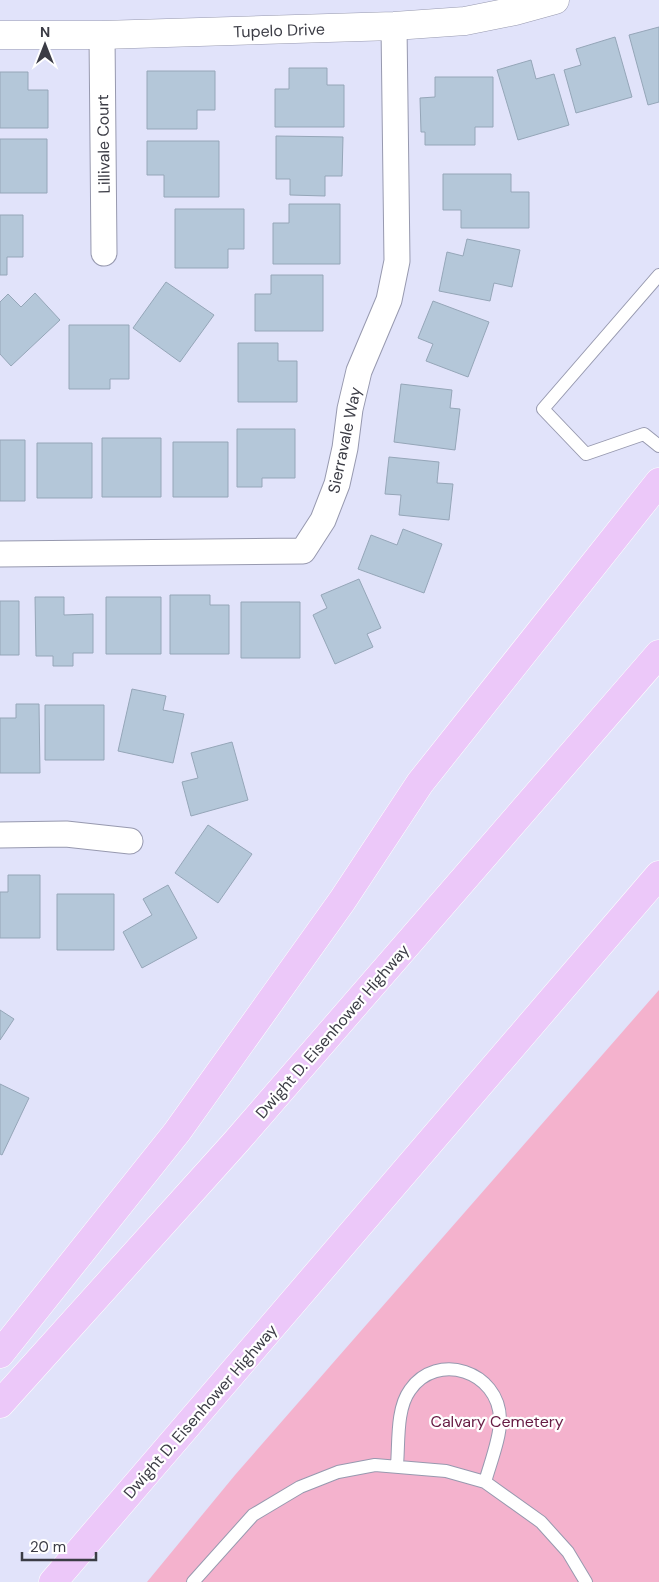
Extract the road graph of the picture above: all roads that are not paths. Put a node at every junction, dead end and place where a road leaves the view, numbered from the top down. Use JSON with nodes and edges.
{"nodes":[{"id":1,"x":555,"y":0,"type":"edge"},
{"id":2,"x":394,"y":26,"type":"junction"},
{"id":3,"x":102,"y":34,"type":"junction"},
{"id":4,"x":0,"y":35,"type":"edge"},
{"id":5,"x":104,"y":253,"type":"dead end"},
{"id":6,"x":659,"y":275,"type":"edge"},
{"id":7,"x":659,"y":446,"type":"edge"},
{"id":8,"x":659,"y":482,"type":"edge"},
{"id":9,"x":0,"y":554,"type":"edge"},
{"id":10,"x":659,"y":654,"type":"edge"},
{"id":11,"x":0,"y":835,"type":"edge"},
{"id":12,"x":130,"y":841,"type":"dead end"},
{"id":13,"x":659,"y":875,"type":"edge"},
{"id":14,"x":0,"y":1354,"type":"edge"},
{"id":15,"x":0,"y":1404,"type":"edge"},
{"id":16,"x":397,"y":1465,"type":"junction"},
{"id":17,"x":485,"y":1482,"type":"junction"},
{"id":18,"x":53,"y":1582,"type":"edge"},
{"id":19,"x":193,"y":1582,"type":"edge"},
{"id":20,"x":586,"y":1582,"type":"edge"}],
"edges":[{"from":1,"to":2,"type":"street","name":"Tupelo Drive"},
{"from":2,"to":3,"type":"street","name":"Tupelo Drive"},
{"from":2,"to":9,"type":"street","name":"Sierravale Way"},
{"from":3,"to":4,"type":"street","name":"Tupelo Drive"},
{"from":3,"to":5,"type":"street","name":"Lillivale Court"},
{"from":6,"to":7,"type":"lane"},
{"from":8,"to":14,"type":"highway"},
{"from":10,"to":15,"type":"highway","name":"Dwight D. Eisenhower Highway"},
{"from":11,"to":12,"type":"street"},
{"from":13,"to":18,"type":"highway","name":"Dwight D. Eisenhower Highway"},
{"from":16,"to":17,"type":"lane"},
{"from":16,"to":17,"type":"lane"},
{"from":16,"to":19,"type":"lane"},
{"from":17,"to":20,"type":"lane"}]}
